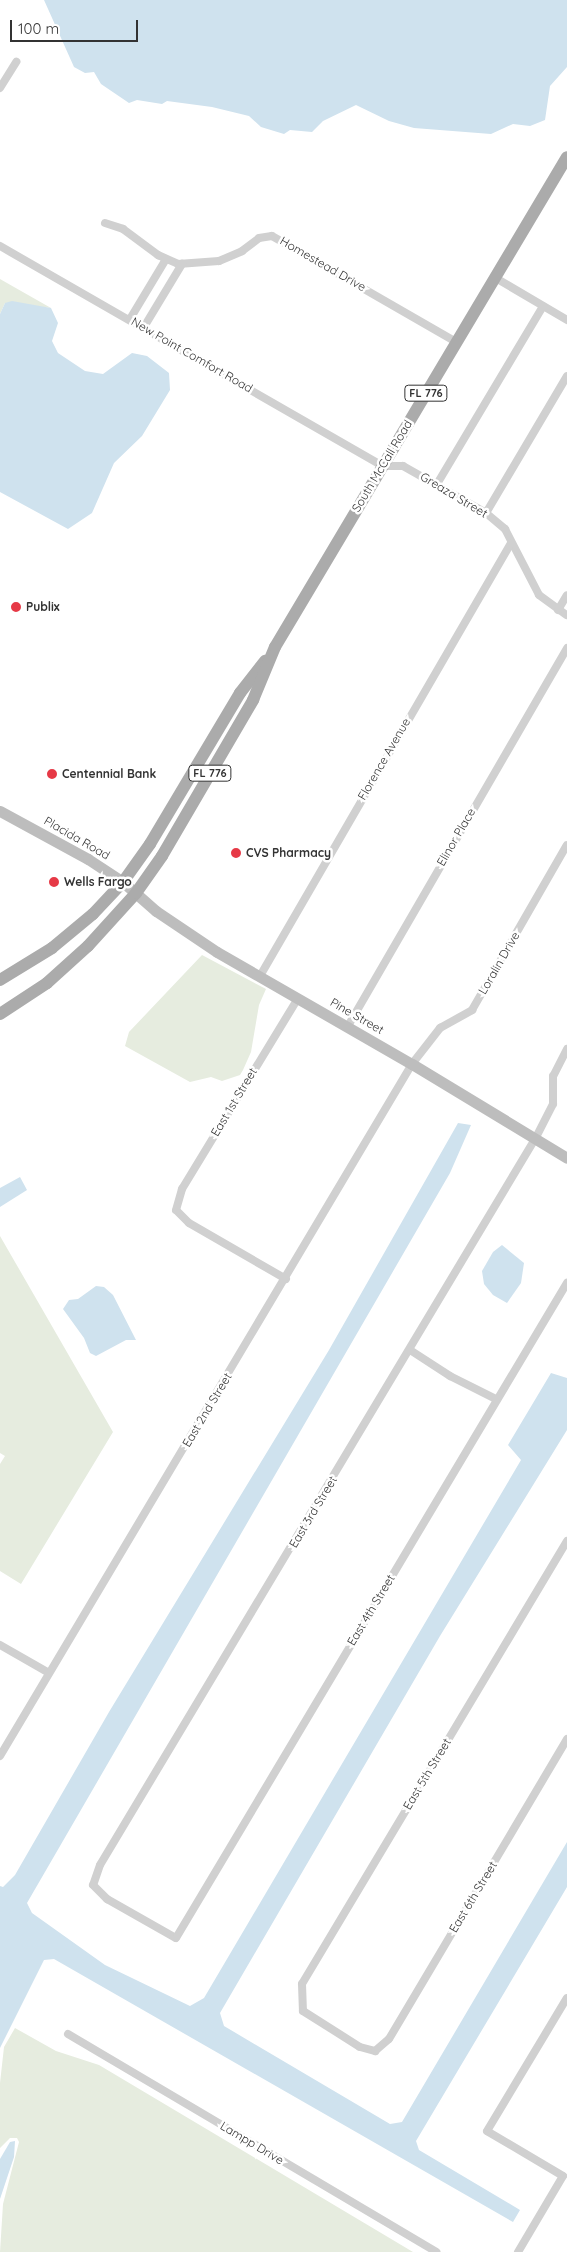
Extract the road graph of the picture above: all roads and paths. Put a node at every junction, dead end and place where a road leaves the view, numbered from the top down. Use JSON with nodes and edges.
{"nodes":[{"id":1,"x":16,"y":62,"type":"dead end"},
{"id":2,"x":0,"y":88,"type":"edge"},
{"id":3,"x":567,"y":157,"type":"edge"},
{"id":4,"x":105,"y":223,"type":"dead end"},
{"id":5,"x":0,"y":246,"type":"edge"},
{"id":6,"x":166,"y":259,"type":"junction"},
{"id":7,"x":182,"y":264,"type":"junction"},
{"id":8,"x":494,"y":277,"type":"junction"},
{"id":9,"x":543,"y":306,"type":"junction"},
{"id":10,"x":130,"y":320,"type":"junction"},
{"id":11,"x":567,"y":320,"type":"edge"},
{"id":12,"x":144,"y":327,"type":"junction"},
{"id":13,"x":456,"y":342,"type":"junction"},
{"id":14,"x":567,"y":376,"type":"edge"},
{"id":15,"x":383,"y":466,"type":"junction"},
{"id":16,"x":437,"y":484,"type":"junction"},
{"id":17,"x":486,"y":513,"type":"junction"},
{"id":18,"x":511,"y":543,"type":"junction"},
{"id":19,"x":567,"y":595,"type":"edge"},
{"id":20,"x":558,"y":610,"type":"junction"},
{"id":21,"x":567,"y":615,"type":"edge"},
{"id":22,"x":276,"y":647,"type":"junction"},
{"id":23,"x":567,"y":648,"type":"edge"},
{"id":24,"x":0,"y":812,"type":"edge"},
{"id":25,"x":567,"y":845,"type":"edge"},
{"id":26,"x":123,"y":882,"type":"junction"},
{"id":27,"x":136,"y":893,"type":"junction"},
{"id":28,"x":260,"y":976,"type":"junction"},
{"id":29,"x":0,"y":980,"type":"edge"},
{"id":30,"x":298,"y":998,"type":"junction"},
{"id":31,"x":0,"y":1014,"type":"edge"},
{"id":32,"x":348,"y":1026,"type":"junction"},
{"id":33,"x":567,"y":1049,"type":"edge"},
{"id":34,"x":412,"y":1064,"type":"junction"},
{"id":35,"x":535,"y":1139,"type":"junction"},
{"id":36,"x":567,"y":1158,"type":"edge"},
{"id":37,"x":286,"y":1279,"type":"junction"},
{"id":38,"x":567,"y":1283,"type":"edge"},
{"id":39,"x":410,"y":1350,"type":"junction"},
{"id":40,"x":496,"y":1399,"type":"junction"},
{"id":41,"x":567,"y":1541,"type":"edge"},
{"id":42,"x":0,"y":1644,"type":"edge"},
{"id":43,"x":49,"y":1673,"type":"junction"},
{"id":44,"x":567,"y":1739,"type":"edge"},
{"id":45,"x":0,"y":1756,"type":"edge"},
{"id":46,"x":176,"y":1938,"type":"joint"},
{"id":47,"x":567,"y":1998,"type":"edge"},
{"id":48,"x":68,"y":2034,"type":"dead end"},
{"id":49,"x":376,"y":2050,"type":"joint"},
{"id":50,"x":436,"y":2252,"type":"edge"},
{"id":51,"x":518,"y":2252,"type":"edge"}],
"edges":[{"from":1,"to":2,"type":"street"},
{"from":3,"to":8,"type":"main road","name":"South McCall Road","number":"FL 776"},
{"from":4,"to":6,"type":"street","name":"Homestead Drive"},
{"from":5,"to":10,"type":"street","name":"New Point Comfort Road"},
{"from":6,"to":7,"type":"street","name":"Homestead Drive"},
{"from":6,"to":10,"type":"street"},
{"from":7,"to":12,"type":"street"},
{"from":7,"to":13,"type":"street","name":"Homestead Drive"},
{"from":8,"to":9,"type":"street"},
{"from":8,"to":13,"type":"main road","name":"South McCall Road","number":"FL 776"},
{"from":9,"to":11,"type":"street"},
{"from":9,"to":16,"type":"street"},
{"from":10,"to":12,"type":"street","name":"New Point Comfort Road"},
{"from":12,"to":15,"type":"street","name":"New Point Comfort Road"},
{"from":13,"to":15,"type":"main road","name":"South McCall Road","number":"FL 776"},
{"from":14,"to":17,"type":"street"},
{"from":15,"to":16,"type":"street","name":"Greaza Street"},
{"from":15,"to":22,"type":"main road","name":"South McCall Road","number":"FL 776"},
{"from":16,"to":17,"type":"street","name":"Greaza Street"},
{"from":17,"to":18,"type":"street","name":"Greaza Street"},
{"from":18,"to":20,"type":"street","name":"Greaza Street"},
{"from":18,"to":28,"type":"street","name":"Florence Avenue"},
{"from":19,"to":20,"type":"street"},
{"from":20,"to":21,"type":"street","name":"Greaza Street"},
{"from":22,"to":26,"type":"main road","name":"South McCall Road","number":"FL 776"},
{"from":22,"to":27,"type":"main road","name":"South McCall Road","number":"FL 776"},
{"from":23,"to":32,"type":"street","name":"Elinor Place"},
{"from":24,"to":26,"type":"main road","name":"Placida Road"},
{"from":25,"to":34,"type":"street","name":"Loralin Drive"},
{"from":26,"to":27,"type":"main road","name":"Placida Road"},
{"from":26,"to":29,"type":"main road","name":"South McCall Road","number":"FL 776"},
{"from":27,"to":28,"type":"main road","name":"Pine Street"},
{"from":27,"to":31,"type":"main road","name":"South McCall Road","number":"FL 776"},
{"from":28,"to":30,"type":"main road","name":"Pine Street"},
{"from":30,"to":32,"type":"main road","name":"Pine Street"},
{"from":30,"to":37,"type":"street","name":"East 1st Street"},
{"from":32,"to":34,"type":"main road","name":"Pine Street"},
{"from":33,"to":35,"type":"street","name":"East 3rd Street"},
{"from":34,"to":35,"type":"main road","name":"Pine Street"},
{"from":34,"to":37,"type":"street","name":"East 2nd Street"},
{"from":35,"to":36,"type":"main road","name":"Pine Street"},
{"from":35,"to":39,"type":"street","name":"East 3rd Street"},
{"from":37,"to":43,"type":"street","name":"East 2nd Street"},
{"from":38,"to":40,"type":"street","name":"East 4th Street"},
{"from":39,"to":40,"type":"street"},
{"from":39,"to":46,"type":"street","name":"East 3rd Street"},
{"from":40,"to":46,"type":"street","name":"East 4th Street"},
{"from":41,"to":49,"type":"street","name":"East 5th Street"},
{"from":42,"to":43,"type":"street"},
{"from":43,"to":45,"type":"street","name":"East 2nd Street"},
{"from":44,"to":49,"type":"street","name":"East 6th Street"},
{"from":47,"to":51,"type":"street"},
{"from":48,"to":50,"type":"street","name":"Lampp Drive"}]}
